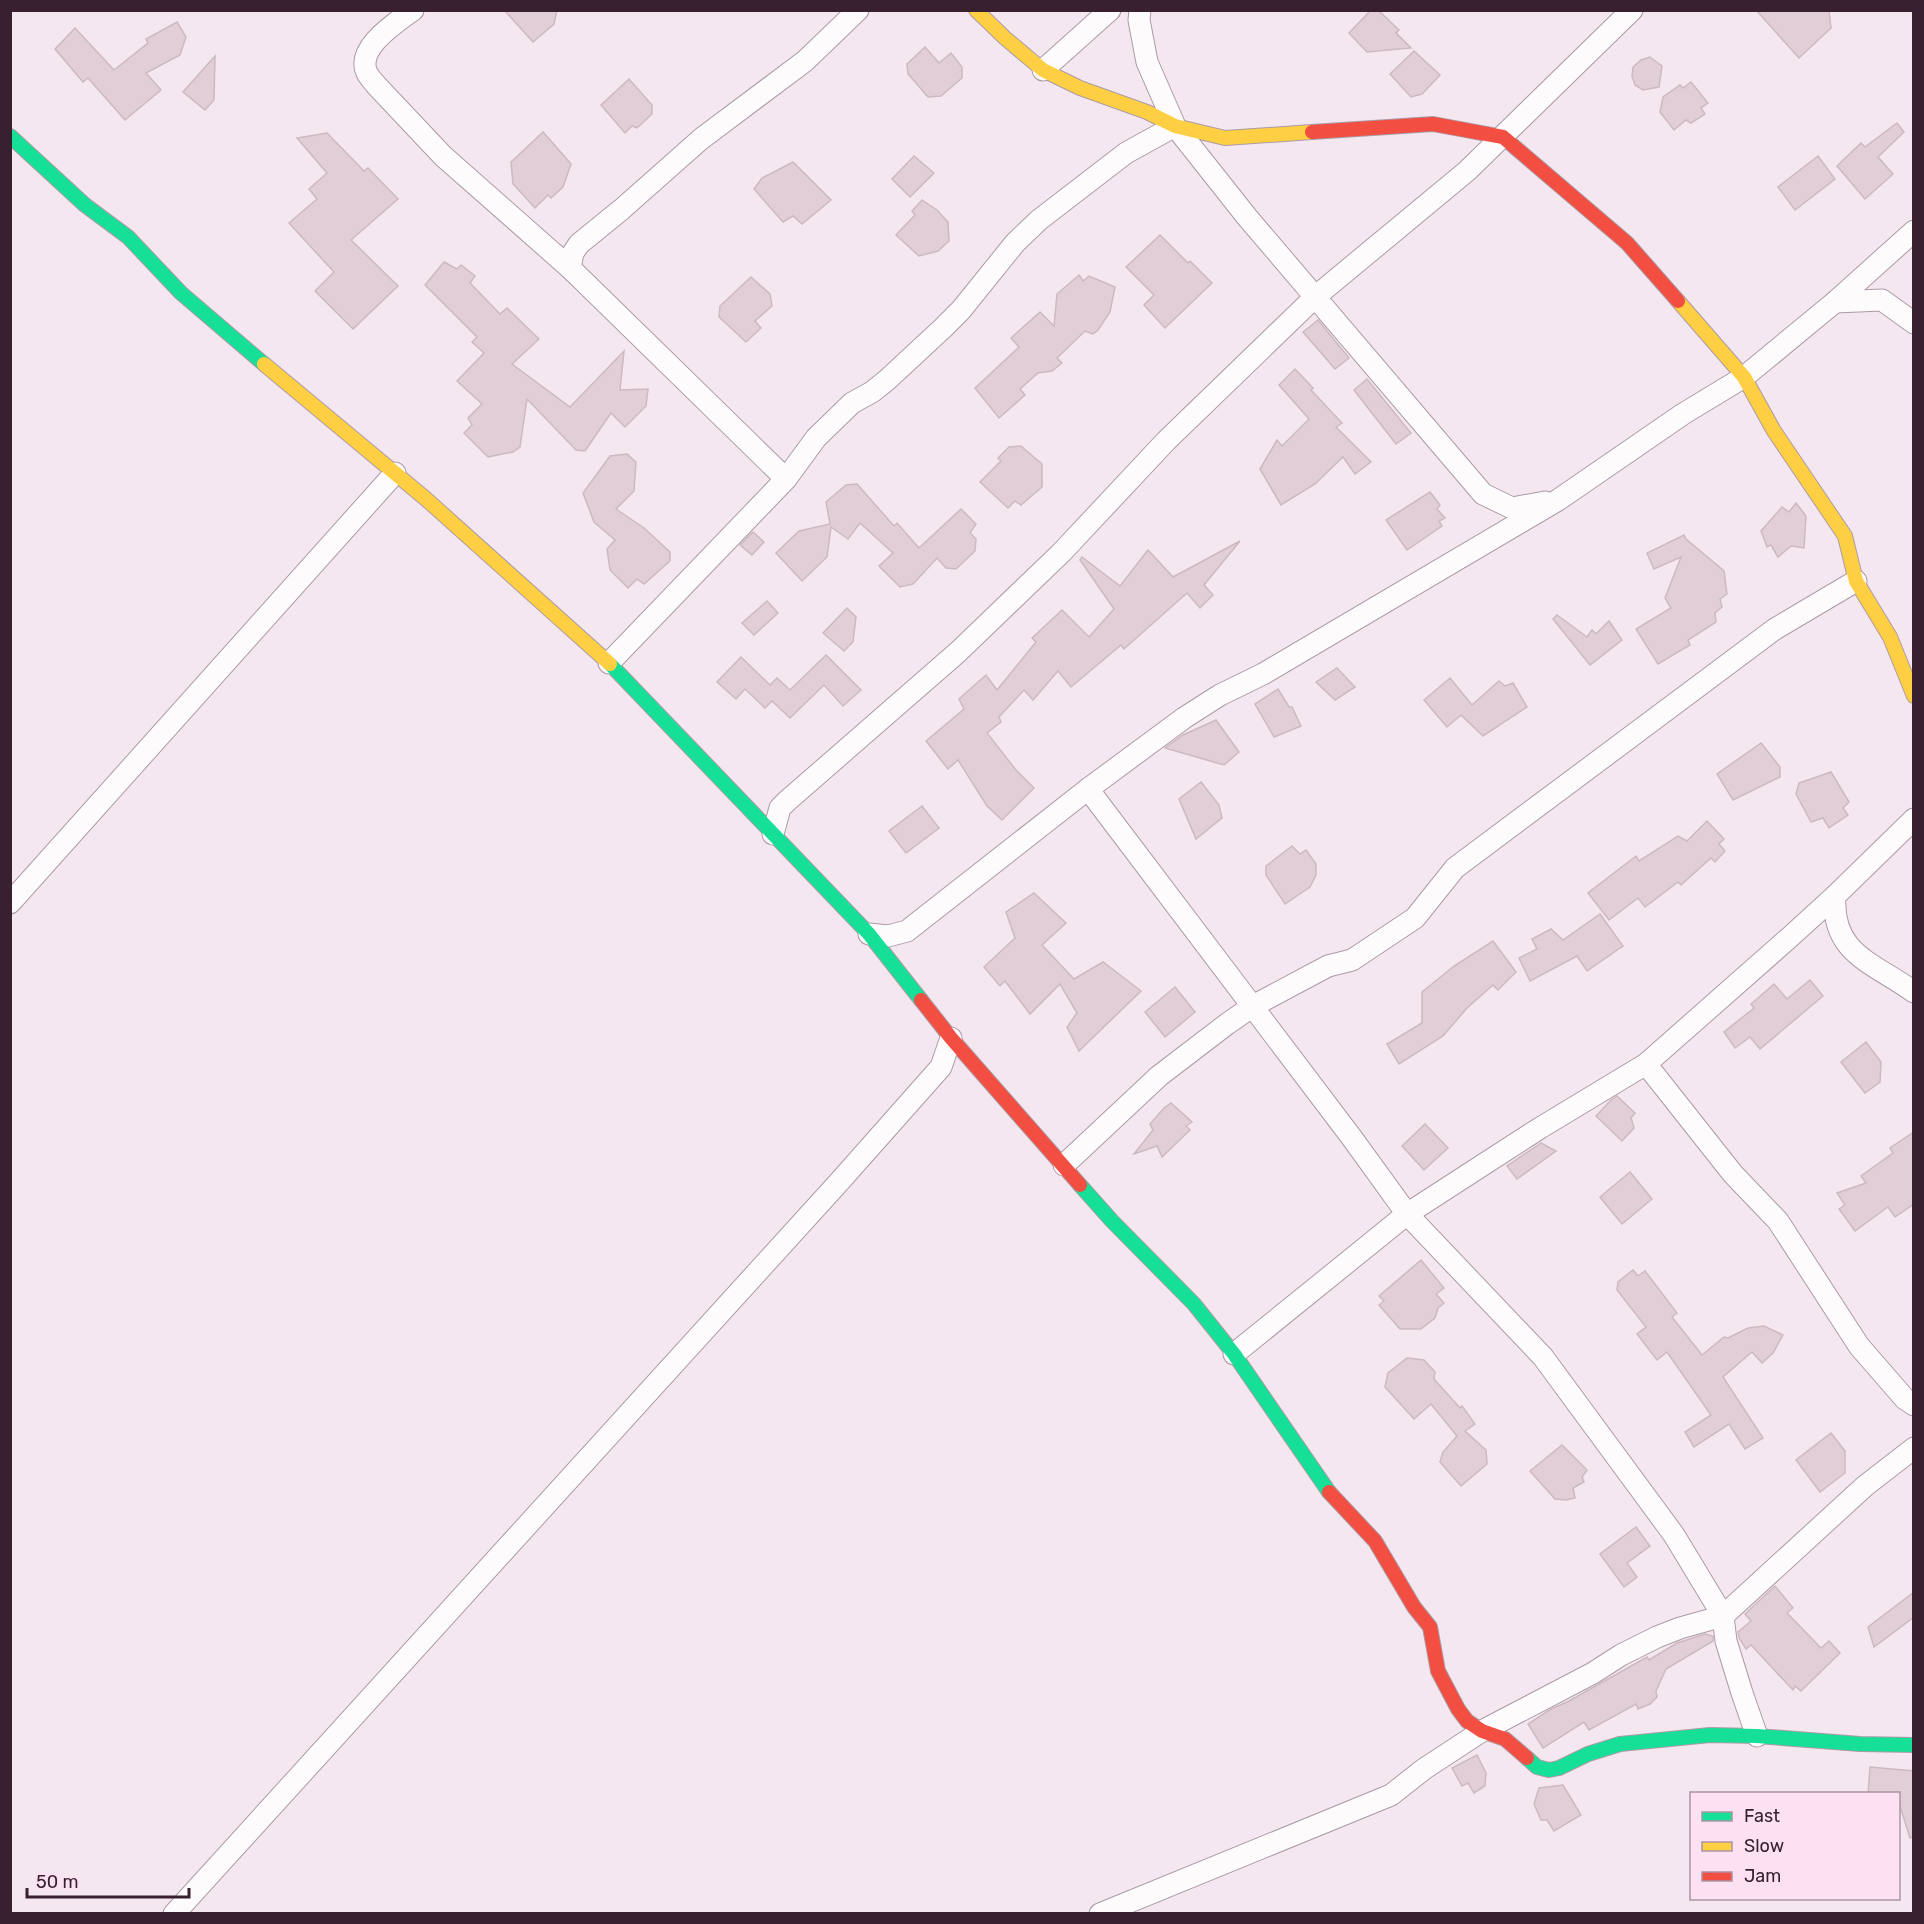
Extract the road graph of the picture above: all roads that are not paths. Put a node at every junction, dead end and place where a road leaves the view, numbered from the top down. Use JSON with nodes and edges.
{"nodes":[{"id":1,"x":413,"y":10,"type":"edge"},
{"id":2,"x":858,"y":10,"type":"edge"},
{"id":3,"x":976,"y":10,"type":"edge"},
{"id":4,"x":1110,"y":10,"type":"edge"},
{"id":5,"x":1140,"y":10,"type":"edge"},
{"id":6,"x":1632,"y":10,"type":"edge"},
{"id":7,"x":1043,"y":70,"type":"junction"},
{"id":8,"x":1175,"y":126,"type":"junction"},
{"id":9,"x":10,"y":136,"type":"edge"},
{"id":10,"x":1503,"y":137,"type":"junction"},
{"id":11,"x":1914,"y":231,"type":"edge"},
{"id":12,"x":570,"y":268,"type":"junction"},
{"id":13,"x":1315,"y":297,"type":"junction"},
{"id":14,"x":1835,"y":302,"type":"junction"},
{"id":15,"x":1914,"y":323,"type":"edge"},
{"id":16,"x":1744,"y":377,"type":"junction"},
{"id":17,"x":395,"y":473,"type":"junction"},
{"id":18,"x":786,"y":478,"type":"junction"},
{"id":19,"x":1558,"y":500,"type":"junction"},
{"id":20,"x":1856,"y":581,"type":"junction"},
{"id":21,"x":609,"y":663,"type":"junction"},
{"id":22,"x":1914,"y":696,"type":"edge"},
{"id":23,"x":1089,"y":789,"type":"junction"},
{"id":24,"x":1914,"y":819,"type":"edge"},
{"id":25,"x":773,"y":834,"type":"junction"},
{"id":26,"x":1835,"y":896,"type":"junction"},
{"id":27,"x":10,"y":903,"type":"edge"},
{"id":28,"x":868,"y":934,"type":"junction"},
{"id":29,"x":1914,"y":992,"type":"edge"},
{"id":30,"x":1253,"y":1006,"type":"junction"},
{"id":31,"x":951,"y":1038,"type":"junction"},
{"id":32,"x":1646,"y":1064,"type":"junction"},
{"id":33,"x":1064,"y":1166,"type":"junction"},
{"id":34,"x":1407,"y":1214,"type":"junction"},
{"id":35,"x":1234,"y":1354,"type":"junction"},
{"id":36,"x":1914,"y":1405,"type":"edge"},
{"id":37,"x":1914,"y":1448,"type":"edge"},
{"id":38,"x":1723,"y":1616,"type":"junction"},
{"id":39,"x":1482,"y":1731,"type":"junction"},
{"id":40,"x":1757,"y":1736,"type":"junction"},
{"id":41,"x":1914,"y":1745,"type":"edge"},
{"id":42,"x":174,"y":1914,"type":"edge"},
{"id":43,"x":1100,"y":1914,"type":"edge"}],
"edges":[{"from":1,"to":12,"type":"street"},
{"from":2,"to":12,"type":"street"},
{"from":3,"to":7,"type":"street"},
{"from":4,"to":7,"type":"street"},
{"from":5,"to":8,"type":"street"},
{"from":6,"to":10,"type":"street"},
{"from":7,"to":8,"type":"street"},
{"from":8,"to":10,"type":"street"},
{"from":8,"to":13,"type":"street"},
{"from":8,"to":18,"type":"street"},
{"from":9,"to":17,"type":"street"},
{"from":10,"to":13,"type":"street"},
{"from":10,"to":16,"type":"street"},
{"from":11,"to":14,"type":"street"},
{"from":12,"to":18,"type":"street"},
{"from":13,"to":19,"type":"street"},
{"from":13,"to":25,"type":"street"},
{"from":14,"to":15,"type":"street"},
{"from":14,"to":16,"type":"street"},
{"from":16,"to":19,"type":"street"},
{"from":16,"to":20,"type":"street"},
{"from":17,"to":21,"type":"street"},
{"from":17,"to":27,"type":"street"},
{"from":18,"to":21,"type":"street"},
{"from":19,"to":23,"type":"street"},
{"from":20,"to":22,"type":"street"},
{"from":20,"to":30,"type":"street"},
{"from":21,"to":25,"type":"street"},
{"from":23,"to":28,"type":"street"},
{"from":23,"to":30,"type":"street"},
{"from":24,"to":26,"type":"street"},
{"from":25,"to":28,"type":"street"},
{"from":26,"to":29,"type":"street"},
{"from":26,"to":32,"type":"street"},
{"from":28,"to":31,"type":"street"},
{"from":30,"to":33,"type":"street"},
{"from":30,"to":34,"type":"street"},
{"from":31,"to":33,"type":"street"},
{"from":31,"to":42,"type":"street"},
{"from":32,"to":34,"type":"street"},
{"from":32,"to":36,"type":"street"},
{"from":33,"to":35,"type":"street"},
{"from":34,"to":35,"type":"street"},
{"from":34,"to":38,"type":"street"},
{"from":35,"to":39,"type":"street"},
{"from":37,"to":38,"type":"street"},
{"from":38,"to":39,"type":"street"},
{"from":38,"to":40,"type":"street"},
{"from":39,"to":40,"type":"street"},
{"from":39,"to":43,"type":"street"},
{"from":40,"to":41,"type":"street"}]}
